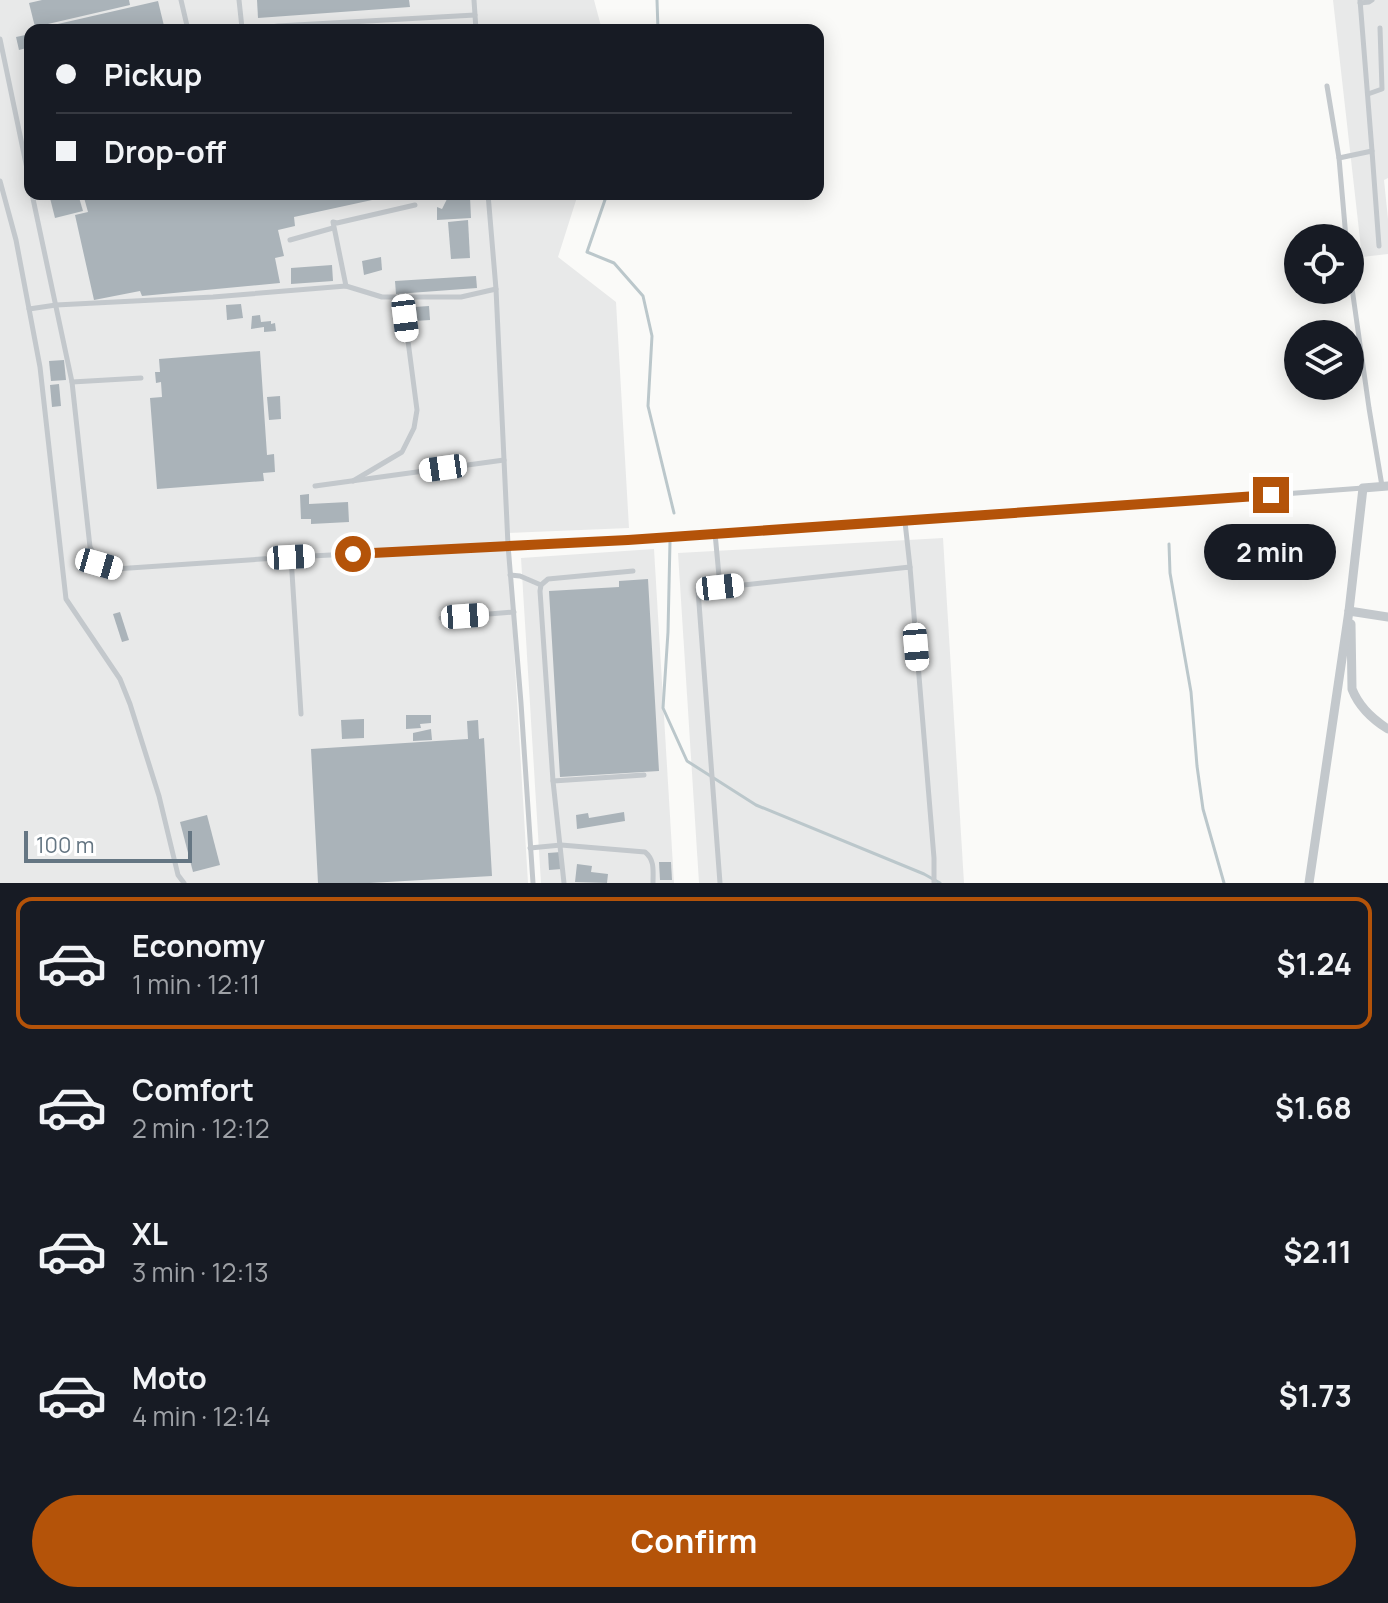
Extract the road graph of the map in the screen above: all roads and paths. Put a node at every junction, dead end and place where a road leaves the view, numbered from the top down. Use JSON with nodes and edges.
{"nodes":[{"id":1,"x":181,"y":0,"type":"edge"},
{"id":2,"x":239,"y":0,"type":"edge"},
{"id":3,"x":474,"y":0,"type":"edge"},
{"id":4,"x":1372,"y":0,"type":"edge"},
{"id":5,"x":1360,"y":2,"type":"edge"},
{"id":6,"x":475,"y":15,"type":"junction"},
{"id":7,"x":187,"y":24,"type":"edge"},
{"id":8,"x":242,"y":24,"type":"edge"},
{"id":9,"x":314,"y":24,"type":"edge"},
{"id":10,"x":476,"y":24,"type":"edge"},
{"id":11,"x":1380,"y":28,"type":"dead end"},
{"id":12,"x":0,"y":39,"type":"edge"},
{"id":13,"x":0,"y":46,"type":"edge"},
{"id":14,"x":1327,"y":86,"type":"dead end"},
{"id":15,"x":1368,"y":94,"type":"junction"},
{"id":16,"x":1372,"y":151,"type":"junction"},
{"id":17,"x":24,"y":156,"type":"edge"},
{"id":18,"x":1339,"y":158,"type":"junction"},
{"id":19,"x":0,"y":181,"type":"edge"},
{"id":20,"x":33,"y":200,"type":"edge"},
{"id":21,"x":489,"y":200,"type":"edge"},
{"id":22,"x":415,"y":205,"type":"dead end"},
{"id":23,"x":1345,"y":224,"type":"edge"},
{"id":24,"x":333,"y":228,"type":"junction"},
{"id":25,"x":290,"y":240,"type":"dead end"},
{"id":26,"x":1379,"y":246,"type":"dead end"},
{"id":27,"x":346,"y":286,"type":"junction"},
{"id":28,"x":496,"y":289,"type":"junction"},
{"id":29,"x":1354,"y":304,"type":"edge"},
{"id":30,"x":56,"y":305,"type":"junction"},
{"id":31,"x":29,"y":309,"type":"junction"},
{"id":32,"x":405,"y":318,"type":"dead end"},
{"id":33,"x":141,"y":378,"type":"dead end"},
{"id":34,"x":72,"y":382,"type":"junction"},
{"id":35,"x":504,"y":460,"type":"junction"},
{"id":36,"x":353,"y":481,"type":"junction"},
{"id":37,"x":315,"y":486,"type":"dead end"},
{"id":38,"x":1385,"y":486,"type":"edge"},
{"id":39,"x":1363,"y":488,"type":"junction"},
{"id":40,"x":905,"y":522,"type":"junction"},
{"id":41,"x":715,"y":533,"type":"junction"},
{"id":42,"x":508,"y":545,"type":"junction"},
{"id":43,"x":291,"y":557,"type":"junction"},
{"id":44,"x":910,"y":567,"type":"junction"},
{"id":45,"x":633,"y":571,"type":"dead end"},
{"id":46,"x":510,"y":575,"type":"junction"},
{"id":47,"x":541,"y":585,"type":"junction"},
{"id":48,"x":720,"y":587,"type":"junction"},
{"id":49,"x":514,"y":612,"type":"junction"},
{"id":50,"x":1348,"y":615,"type":"junction"},
{"id":51,"x":1388,"y":617,"type":"edge"},
{"id":52,"x":441,"y":618,"type":"dead end"},
{"id":53,"x":301,"y":714,"type":"dead end"},
{"id":54,"x":1388,"y":729,"type":"edge"},
{"id":55,"x":644,"y":775,"type":"dead end"},
{"id":56,"x":553,"y":781,"type":"junction"},
{"id":57,"x":561,"y":845,"type":"junction"},
{"id":58,"x":530,"y":848,"type":"junction"},
{"id":59,"x":184,"y":883,"type":"edge"},
{"id":60,"x":533,"y":883,"type":"edge"},
{"id":61,"x":564,"y":883,"type":"edge"},
{"id":62,"x":653,"y":883,"type":"edge"},
{"id":63,"x":720,"y":883,"type":"edge"},
{"id":64,"x":934,"y":883,"type":"edge"},
{"id":65,"x":1309,"y":883,"type":"edge"}],
"edges":[{"from":1,"to":7,"type":"lane"},
{"from":2,"to":8,"type":"lane"},
{"from":3,"to":6,"type":"lane"},
{"from":4,"to":5,"type":"lane"},
{"from":5,"to":15,"type":"lane"},
{"from":6,"to":9,"type":"lane"},
{"from":6,"to":10,"type":"lane"},
{"from":11,"to":15,"type":"lane"},
{"from":12,"to":13,"type":"lane"},
{"from":13,"to":17,"type":"lane"},
{"from":14,"to":18,"type":"lane"},
{"from":15,"to":16,"type":"lane"},
{"from":16,"to":18,"type":"lane"},
{"from":16,"to":26,"type":"lane"},
{"from":18,"to":23,"type":"lane"},
{"from":19,"to":31,"type":"lane"},
{"from":20,"to":30,"type":"lane"},
{"from":21,"to":28,"type":"lane"},
{"from":22,"to":24,"type":"lane"},
{"from":24,"to":25,"type":"lane"},
{"from":24,"to":27,"type":"lane"},
{"from":27,"to":28,"type":"lane"},
{"from":27,"to":30,"type":"lane"},
{"from":28,"to":35,"type":"lane"},
{"from":29,"to":38,"type":"lane"},
{"from":30,"to":31,"type":"lane"},
{"from":30,"to":34,"type":"lane"},
{"from":31,"to":59,"type":"lane"},
{"from":32,"to":36,"type":"lane"},
{"from":33,"to":34,"type":"lane"},
{"from":34,"to":43,"type":"lane"},
{"from":35,"to":36,"type":"lane"},
{"from":35,"to":42,"type":"lane"},
{"from":36,"to":37,"type":"lane"},
{"from":38,"to":39,"type":"street"},
{"from":39,"to":40,"type":"lane"},
{"from":39,"to":50,"type":"street"},
{"from":40,"to":41,"type":"lane"},
{"from":40,"to":44,"type":"lane"},
{"from":41,"to":42,"type":"lane"},
{"from":41,"to":48,"type":"lane"},
{"from":42,"to":43,"type":"lane"},
{"from":42,"to":46,"type":"lane"},
{"from":43,"to":53,"type":"lane"},
{"from":44,"to":48,"type":"lane"},
{"from":44,"to":64,"type":"lane"},
{"from":45,"to":47,"type":"lane"},
{"from":46,"to":47,"type":"lane"},
{"from":46,"to":49,"type":"lane"},
{"from":47,"to":56,"type":"lane"},
{"from":48,"to":63,"type":"lane"},
{"from":49,"to":52,"type":"lane"},
{"from":49,"to":58,"type":"lane"},
{"from":50,"to":51,"type":"street"},
{"from":50,"to":54,"type":"street"},
{"from":50,"to":65,"type":"street"},
{"from":55,"to":56,"type":"lane"},
{"from":56,"to":57,"type":"lane"},
{"from":57,"to":58,"type":"lane"},
{"from":57,"to":61,"type":"lane"},
{"from":57,"to":62,"type":"lane"},
{"from":58,"to":60,"type":"lane"}]}
